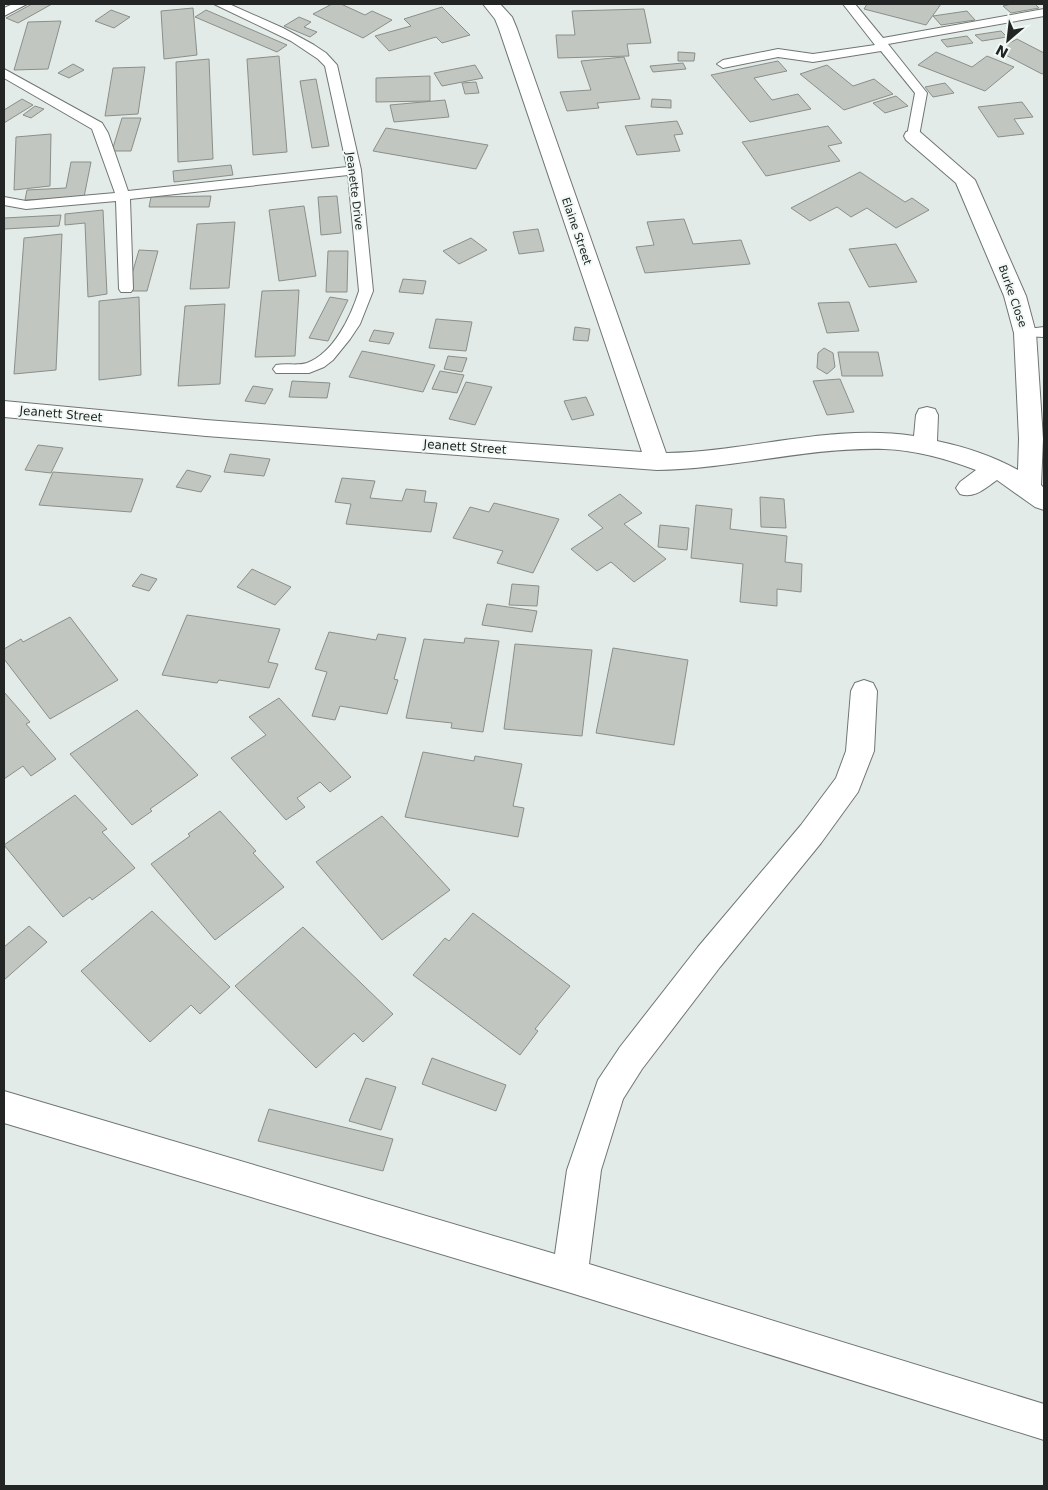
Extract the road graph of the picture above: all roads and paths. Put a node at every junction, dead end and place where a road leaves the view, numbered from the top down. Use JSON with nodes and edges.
{"nodes":[{"id":1,"x":21,"y":4,"type":"edge"},
{"id":2,"x":220,"y":4,"type":"edge"},
{"id":3,"x":491,"y":4,"type":"edge"},
{"id":4,"x":849,"y":4,"type":"edge"},
{"id":5,"x":1044,"y":13,"type":"edge"},
{"id":6,"x":4,"y":14,"type":"edge"},
{"id":7,"x":882,"y":44,"type":"junction"},
{"id":8,"x":723,"y":64,"type":"dead end"},
{"id":9,"x":4,"y":73,"type":"edge"},
{"id":10,"x":913,"y":136,"type":"joint"},
{"id":11,"x":354,"y":170,"type":"junction"},
{"id":12,"x":123,"y":195,"type":"junction"},
{"id":13,"x":4,"y":201,"type":"edge"},
{"id":14,"x":126,"y":289,"type":"dead end"},
{"id":15,"x":1035,"y":333,"type":"edge"},
{"id":16,"x":282,"y":369,"type":"dead end"},
{"id":17,"x":4,"y":409,"type":"edge"},
{"id":18,"x":927,"y":415,"type":"dead end"},
{"id":19,"x":925,"y":447,"type":"junction"},
{"id":20,"x":656,"y":462,"type":"junction"},
{"id":21,"x":996,"y":468,"type":"junction"},
{"id":22,"x":968,"y":488,"type":"dead end"},
{"id":23,"x":1037,"y":495,"type":"edge"},
{"id":24,"x":864,"y":691,"type":"dead end"},
{"id":25,"x":4,"y":1107,"type":"edge"},
{"id":26,"x":571,"y":1276,"type":"junction"},
{"id":27,"x":1044,"y":1422,"type":"edge"}],
"edges":[{"from":1,"to":6,"type":"lane"},
{"from":2,"to":11,"type":"lane","name":"Jeanette Drive"},
{"from":3,"to":20,"type":"street","name":"Elaine Street"},
{"from":4,"to":7,"type":"lane"},
{"from":5,"to":7,"type":"lane"},
{"from":7,"to":8,"type":"lane"},
{"from":7,"to":10,"type":"lane"},
{"from":9,"to":12,"type":"lane"},
{"from":10,"to":15,"type":"street","name":"Burke Close"},
{"from":11,"to":12,"type":"lane"},
{"from":11,"to":16,"type":"lane","name":"Jeanette Drive"},
{"from":12,"to":13,"type":"lane"},
{"from":12,"to":14,"type":"lane"},
{"from":15,"to":23,"type":"street","name":"Burke Close"},
{"from":17,"to":20,"type":"street","name":"Jeanett Street"},
{"from":18,"to":19,"type":"street"},
{"from":19,"to":20,"type":"street","name":"Jeanett Street"},
{"from":19,"to":21,"type":"street","name":"Jeanett Street"},
{"from":21,"to":22,"type":"street"},
{"from":21,"to":23,"type":"street","name":"Jeanett Street"},
{"from":24,"to":26,"type":"street"},
{"from":25,"to":26,"type":"street"},
{"from":26,"to":27,"type":"street"}]}
